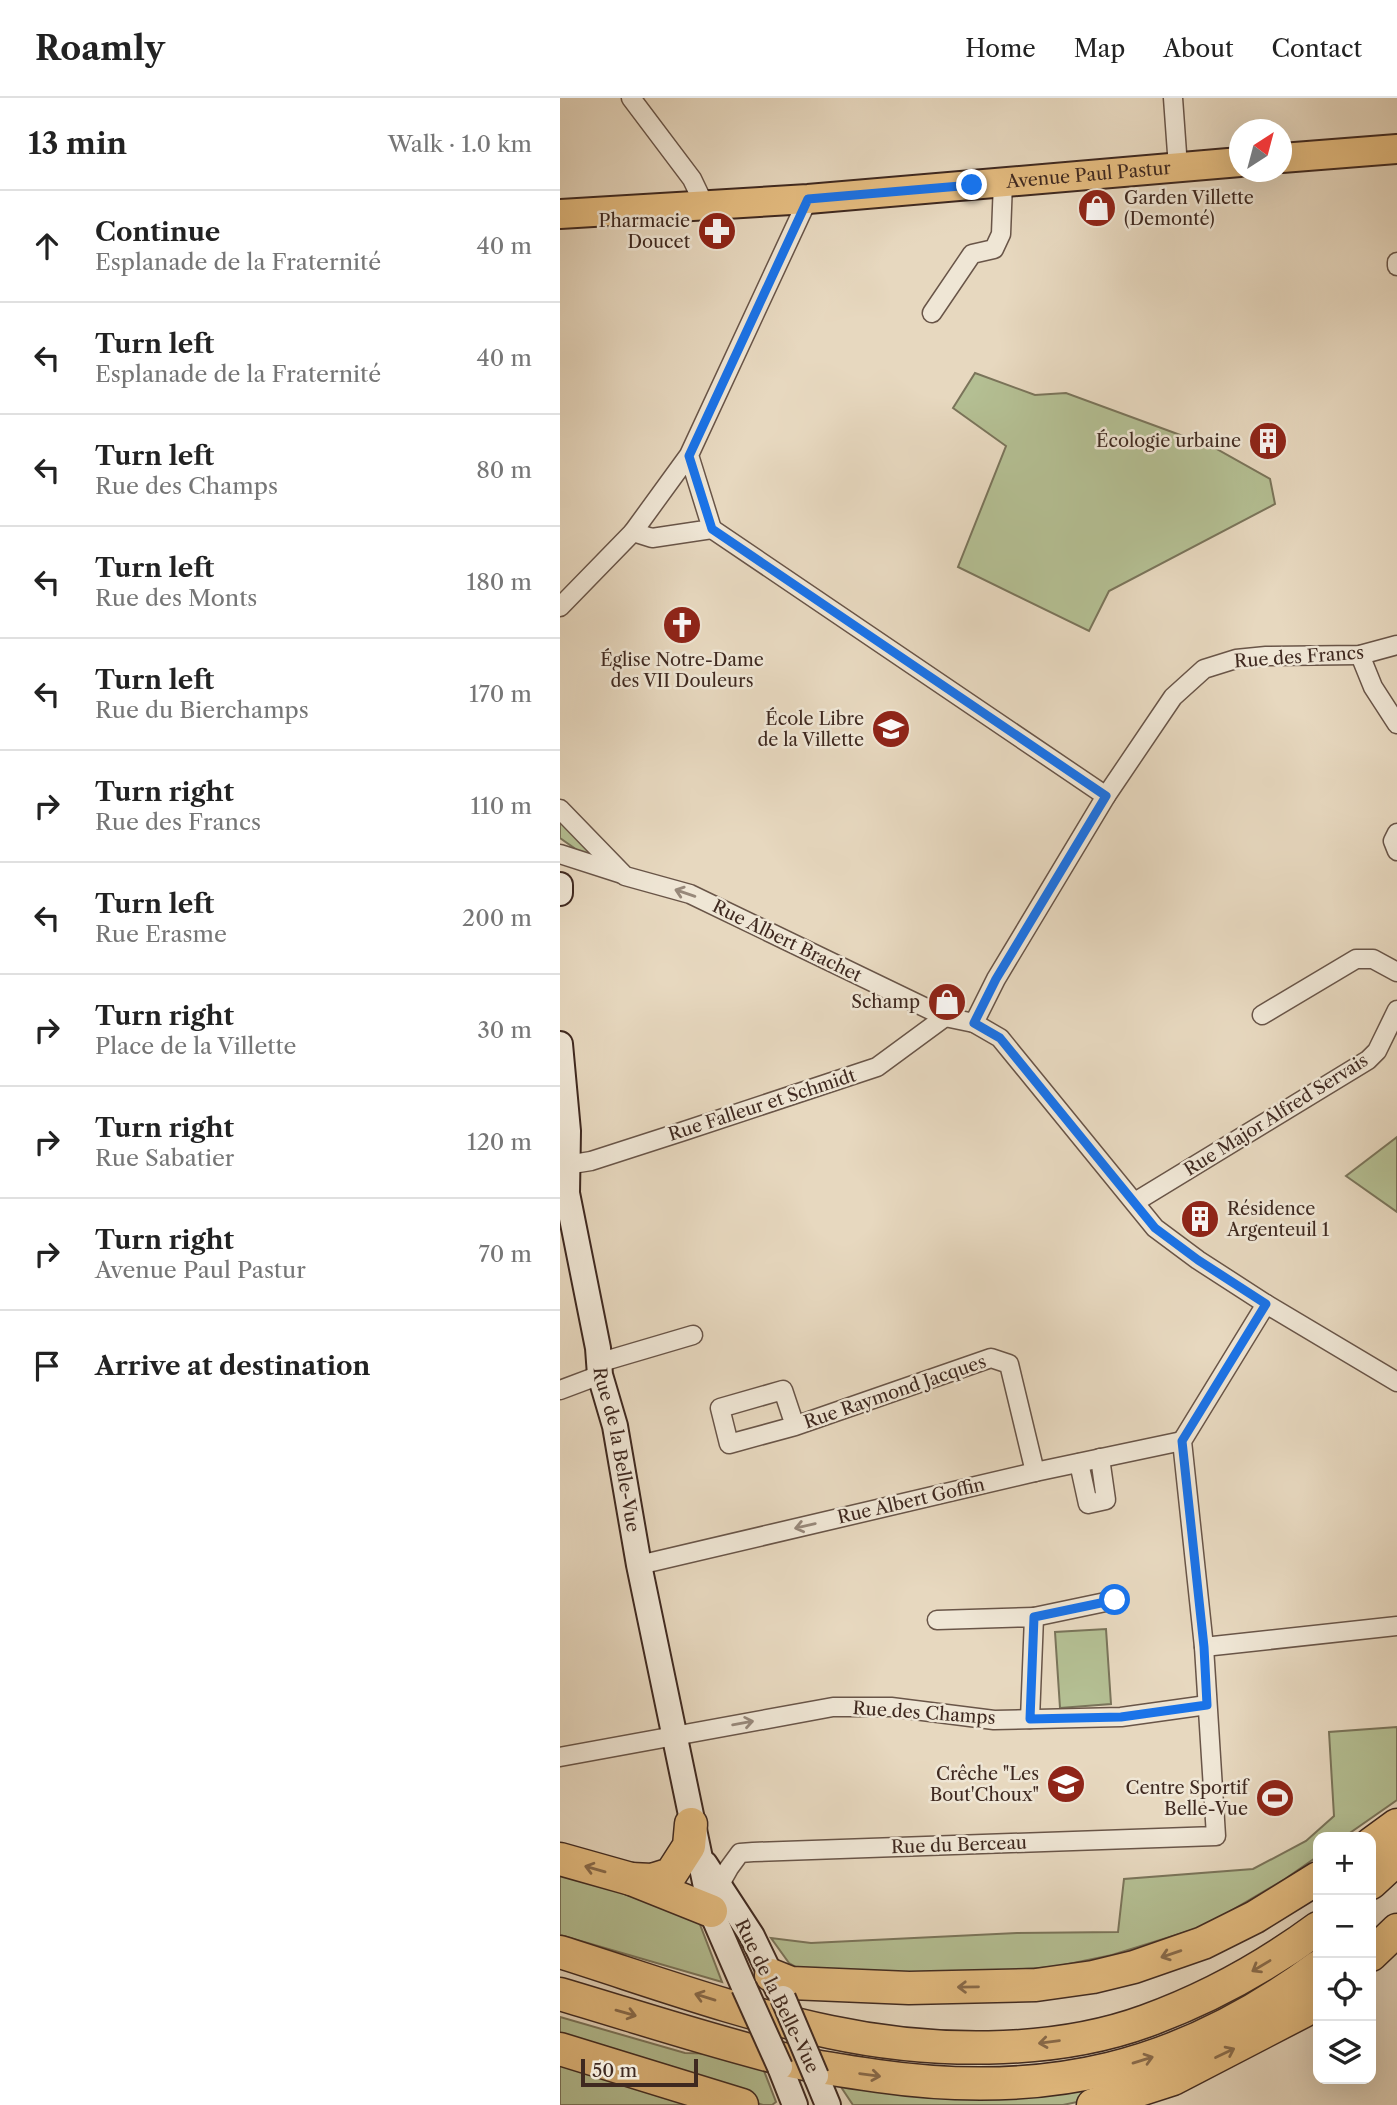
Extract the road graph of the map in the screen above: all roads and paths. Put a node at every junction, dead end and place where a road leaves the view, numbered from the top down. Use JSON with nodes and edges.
{"nodes":[{"id":1,"x":631,"y":98,"type":"edge"},
{"id":2,"x":1173,"y":98,"type":"edge"},
{"id":3,"x":1397,"y":149,"type":"edge"},
{"id":4,"x":1292,"y":157,"type":"edge"},
{"id":5,"x":1229,"y":163,"type":"edge"},
{"id":6,"x":1178,"y":167,"type":"junction"},
{"id":7,"x":1003,"y":182,"type":"junction"},
{"id":8,"x":808,"y":199,"type":"junction"},
{"id":9,"x":704,"y":204,"type":"junction"},
{"id":10,"x":560,"y":215,"type":"edge"},
{"id":11,"x":932,"y":313,"type":"dead end"},
{"id":12,"x":689,"y":456,"type":"junction"},
{"id":13,"x":712,"y":529,"type":"junction"},
{"id":14,"x":633,"y":532,"type":"junction"},
{"id":15,"x":560,"y":607,"type":"edge"},
{"id":16,"x":1397,"y":645,"type":"edge"},
{"id":17,"x":1360,"y":655,"type":"junction"},
{"id":18,"x":1397,"y":724,"type":"edge"},
{"id":19,"x":1106,"y":796,"type":"junction"},
{"id":20,"x":560,"y":809,"type":"edge"},
{"id":21,"x":1397,"y":833,"type":"edge"},
{"id":22,"x":1397,"y":851,"type":"edge"},
{"id":23,"x":560,"y":854,"type":"edge"},
{"id":24,"x":625,"y":876,"type":"junction"},
{"id":25,"x":560,"y":885,"type":"edge"},
{"id":26,"x":560,"y":893,"type":"edge"},
{"id":27,"x":1397,"y":972,"type":"edge"},
{"id":28,"x":1397,"y":1010,"type":"edge"},
{"id":29,"x":1262,"y":1015,"type":"dead end"},
{"id":30,"x":945,"y":1017,"type":"junction"},
{"id":31,"x":974,"y":1023,"type":"junction"},
{"id":32,"x":560,"y":1044,"type":"edge"},
{"id":33,"x":563,"y":1166,"type":"edge"},
{"id":34,"x":1135,"y":1202,"type":"junction"},
{"id":35,"x":1266,"y":1304,"type":"junction"},
{"id":36,"x":693,"y":1335,"type":"dead end"},
{"id":37,"x":599,"y":1369,"type":"junction"},
{"id":38,"x":1397,"y":1382,"type":"edge"},
{"id":39,"x":560,"y":1390,"type":"edge"},
{"id":40,"x":795,"y":1426,"type":"dead end"},
{"id":41,"x":1182,"y":1441,"type":"junction"},
{"id":42,"x":1100,"y":1458,"type":"junction"},
{"id":43,"x":1079,"y":1463,"type":"junction"},
{"id":44,"x":1035,"y":1472,"type":"junction"},
{"id":45,"x":639,"y":1565,"type":"junction"},
{"id":46,"x":1115,"y":1600,"type":"dead end"},
{"id":47,"x":1034,"y":1617,"type":"junction"},
{"id":48,"x":937,"y":1620,"type":"dead end"},
{"id":49,"x":1397,"y":1626,"type":"edge"},
{"id":50,"x":1204,"y":1647,"type":"junction"},
{"id":51,"x":1207,"y":1705,"type":"junction"},
{"id":52,"x":1030,"y":1719,"type":"junction"},
{"id":53,"x":675,"y":1735,"type":"junction"},
{"id":54,"x":560,"y":1757,"type":"edge"},
{"id":55,"x":691,"y":1824,"type":"junction"},
{"id":56,"x":1397,"y":1825,"type":"edge"},
{"id":57,"x":1376,"y":1840,"type":"edge"},
{"id":58,"x":560,"y":1858,"type":"edge"},
{"id":59,"x":1397,"y":1859,"type":"edge"},
{"id":60,"x":631,"y":1878,"type":"junction"},
{"id":61,"x":1376,"y":1878,"type":"edge"},
{"id":62,"x":1313,"y":1881,"type":"edge"},
{"id":63,"x":716,"y":1898,"type":"junction"},
{"id":64,"x":1397,"y":1909,"type":"edge"},
{"id":65,"x":1376,"y":1924,"type":"edge"},
{"id":66,"x":1397,"y":1930,"type":"edge"},
{"id":67,"x":1313,"y":1931,"type":"edge"},
{"id":68,"x":1376,"y":1950,"type":"edge"},
{"id":69,"x":560,"y":1952,"type":"edge"},
{"id":70,"x":1313,"y":1971,"type":"edge"},
{"id":71,"x":760,"y":1985,"type":"junction"},
{"id":72,"x":560,"y":1994,"type":"edge"},
{"id":73,"x":1313,"y":2003,"type":"edge"},
{"id":74,"x":560,"y":2049,"type":"edge"},
{"id":75,"x":742,"y":2105,"type":"edge"},
{"id":76,"x":795,"y":2105,"type":"edge"},
{"id":77,"x":828,"y":2105,"type":"edge"},
{"id":78,"x":1093,"y":2105,"type":"edge"}],
"edges":[{"from":1,"to":9,"type":"street"},
{"from":2,"to":6,"type":"street"},
{"from":3,"to":4,"type":"main road"},
{"from":5,"to":6,"type":"main road","name":"Avenue Paul Pastur"},
{"from":6,"to":7,"type":"main road","name":"Avenue Paul Pastur"},
{"from":7,"to":8,"type":"main road","name":"Avenue Paul Pastur"},
{"from":7,"to":11,"type":"street"},
{"from":8,"to":9,"type":"main road","name":"Avenue Paul Pastur"},
{"from":8,"to":12,"type":"street"},
{"from":9,"to":10,"type":"main road","name":"Avenue Paul Pastur"},
{"from":12,"to":13,"type":"street"},
{"from":12,"to":14,"type":"street"},
{"from":13,"to":14,"type":"street"},
{"from":13,"to":19,"type":"street"},
{"from":14,"to":15,"type":"street"},
{"from":16,"to":17,"type":"street","name":"Rue des Francs"},
{"from":17,"to":18,"type":"street"},
{"from":17,"to":19,"type":"street","name":"Rue des Francs"},
{"from":19,"to":31,"type":"street","name":"Rue des Francs"},
{"from":20,"to":24,"type":"street"},
{"from":21,"to":22,"type":"street"},
{"from":23,"to":24,"type":"street","name":"Rue Albert Brachet"},
{"from":30,"to":24,"type":"street","name":"Rue Albert Brachet","one_way":true},
{"from":25,"to":26,"type":"street"},
{"from":27,"to":29,"type":"street"},
{"from":28,"to":34,"type":"street","name":"Rue Major Alfred Servais"},
{"from":30,"to":31,"type":"street","name":"Rue Albert Brachet"},
{"from":30,"to":33,"type":"street","name":"Rue Falleur et Schmidt"},
{"from":31,"to":34,"type":"street"},
{"from":32,"to":33,"type":"street","name":"Rue de la Belle-Vue"},
{"from":33,"to":37,"type":"street","name":"Rue de la Belle-Vue"},
{"from":34,"to":35,"type":"street"},
{"from":35,"to":38,"type":"street"},
{"from":35,"to":41,"type":"street"},
{"from":36,"to":37,"type":"street"},
{"from":37,"to":39,"type":"street"},
{"from":37,"to":45,"type":"street","name":"Rue de la Belle-Vue"},
{"from":40,"to":44,"type":"street","name":"Rue Raymond Jacques"},
{"from":41,"to":42,"type":"street","name":"Rue Albert Goffin"},
{"from":41,"to":50,"type":"street"},
{"from":42,"to":43,"type":"street","name":"Rue Albert Goffin"},
{"from":42,"to":43,"type":"street"},
{"from":43,"to":44,"type":"street","name":"Rue Albert Goffin"},
{"from":44,"to":45,"type":"street","name":"Rue Albert Goffin","one_way":true},
{"from":45,"to":53,"type":"street","name":"Rue de la Belle-Vue"},
{"from":46,"to":47,"type":"street"},
{"from":47,"to":48,"type":"street"},
{"from":47,"to":52,"type":"street"},
{"from":49,"to":50,"type":"street"},
{"from":50,"to":51,"type":"street"},
{"from":51,"to":52,"type":"street","name":"Rue des Champs"},
{"from":51,"to":63,"type":"street","name":"Rue du Berceau"},
{"from":53,"to":52,"type":"street","name":"Rue des Champs","one_way":true},
{"from":53,"to":54,"type":"street","name":"Rue des Champs"},
{"from":53,"to":55,"type":"street","name":"Rue de la Belle-Vue"},
{"from":55,"to":60,"type":"highway"},
{"from":55,"to":63,"type":"street","name":"Rue de la Belle-Vue"},
{"from":56,"to":57,"type":"highway"},
{"from":60,"to":58,"type":"highway","one_way":true},
{"from":59,"to":61,"type":"highway"},
{"from":60,"to":63,"type":"highway"},
{"from":62,"to":71,"type":"highway","one_way":true},
{"from":63,"to":71,"type":"street","name":"Rue de la Belle-Vue"},
{"from":63,"to":71,"type":"street","name":"Rue de la Belle-Vue"},
{"from":64,"to":65,"type":"highway"},
{"from":66,"to":68,"type":"highway"},
{"from":67,"to":69,"type":"highway","one_way":true},
{"from":72,"to":70,"type":"highway","one_way":true},
{"from":71,"to":76,"type":"street","name":"Rue de la Belle-Vue","bridge":true},
{"from":71,"to":77,"type":"street","name":"Rue de la Belle-Vue","bridge":true},
{"from":78,"to":73,"type":"highway","one_way":true},
{"from":74,"to":75,"type":"highway"}]}
